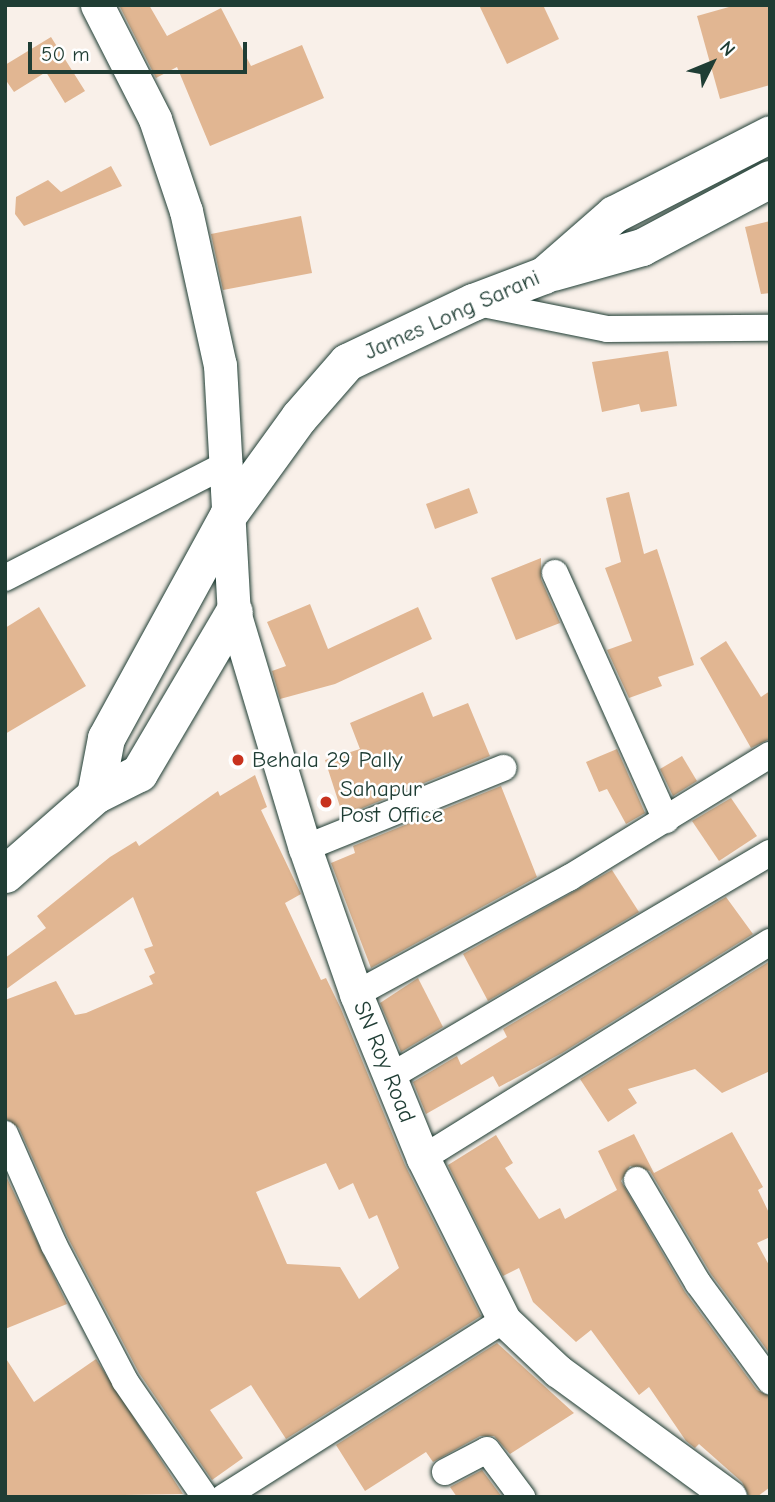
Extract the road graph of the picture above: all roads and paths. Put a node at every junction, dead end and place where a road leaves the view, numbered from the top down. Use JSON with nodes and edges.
{"nodes":[{"id":1,"x":97,"y":5,"type":"edge"},
{"id":2,"x":770,"y":134,"type":"edge"},
{"id":3,"x":770,"y":179,"type":"edge"},
{"id":4,"x":544,"y":275,"type":"junction"},
{"id":5,"x":473,"y":302,"type":"junction"},
{"id":6,"x":770,"y":328,"type":"edge"},
{"id":7,"x":229,"y":463,"type":"junction"},
{"id":8,"x":228,"y":515,"type":"junction"},
{"id":9,"x":555,"y":573,"type":"dead end"},
{"id":10,"x":5,"y":578,"type":"edge"},
{"id":11,"x":234,"y":612,"type":"junction"},
{"id":12,"x":770,"y":755,"type":"edge"},
{"id":13,"x":503,"y":768,"type":"dead end"},
{"id":14,"x":94,"y":795,"type":"junction"},
{"id":15,"x":666,"y":820,"type":"junction"},
{"id":16,"x":305,"y":848,"type":"junction"},
{"id":17,"x":770,"y":853,"type":"edge"},
{"id":18,"x":5,"y":874,"type":"edge"},
{"id":19,"x":770,"y":942,"type":"edge"},
{"id":20,"x":356,"y":994,"type":"junction"},
{"id":21,"x":391,"y":1076,"type":"junction"},
{"id":22,"x":5,"y":1134,"type":"edge"},
{"id":23,"x":423,"y":1158,"type":"junction"},
{"id":24,"x":637,"y":1180,"type":"dead end"},
{"id":25,"x":504,"y":1320,"type":"junction"},
{"id":26,"x":770,"y":1381,"type":"edge"},
{"id":27,"x":445,"y":1472,"type":"dead end"},
{"id":28,"x":205,"y":1497,"type":"edge"},
{"id":29,"x":224,"y":1497,"type":"edge"},
{"id":30,"x":523,"y":1497,"type":"edge"},
{"id":31,"x":730,"y":1497,"type":"edge"}],
"edges":[{"from":1,"to":7,"type":"street","name":"SN Roy Road"},
{"from":2,"to":4,"type":"main road","name":"James Long Sarani"},
{"from":3,"to":4,"type":"main road"},
{"from":4,"to":5,"type":"main road","name":"James Long Sarani"},
{"from":5,"to":6,"type":"street"},
{"from":5,"to":8,"type":"main road","name":"James Long Sarani"},
{"from":7,"to":8,"type":"street","name":"SN Roy Road"},
{"from":7,"to":10,"type":"street"},
{"from":8,"to":11,"type":"street","name":"SN Roy Road"},
{"from":8,"to":14,"type":"main road","name":"James Long Sarani"},
{"from":9,"to":15,"type":"street"},
{"from":11,"to":14,"type":"main road"},
{"from":11,"to":16,"type":"street","name":"SN Roy Road"},
{"from":12,"to":15,"type":"street"},
{"from":13,"to":16,"type":"street"},
{"from":14,"to":18,"type":"main road"},
{"from":15,"to":20,"type":"street"},
{"from":16,"to":20,"type":"street","name":"SN Roy Road"},
{"from":17,"to":21,"type":"street"},
{"from":19,"to":23,"type":"street"},
{"from":20,"to":21,"type":"street","name":"SN Roy Road"},
{"from":21,"to":23,"type":"street","name":"SN Roy Road"},
{"from":22,"to":28,"type":"street"},
{"from":23,"to":25,"type":"street","name":"SN Roy Road"},
{"from":24,"to":26,"type":"street"},
{"from":25,"to":29,"type":"street"},
{"from":25,"to":31,"type":"street","name":"SN Roy Road"},
{"from":27,"to":30,"type":"street"}]}
